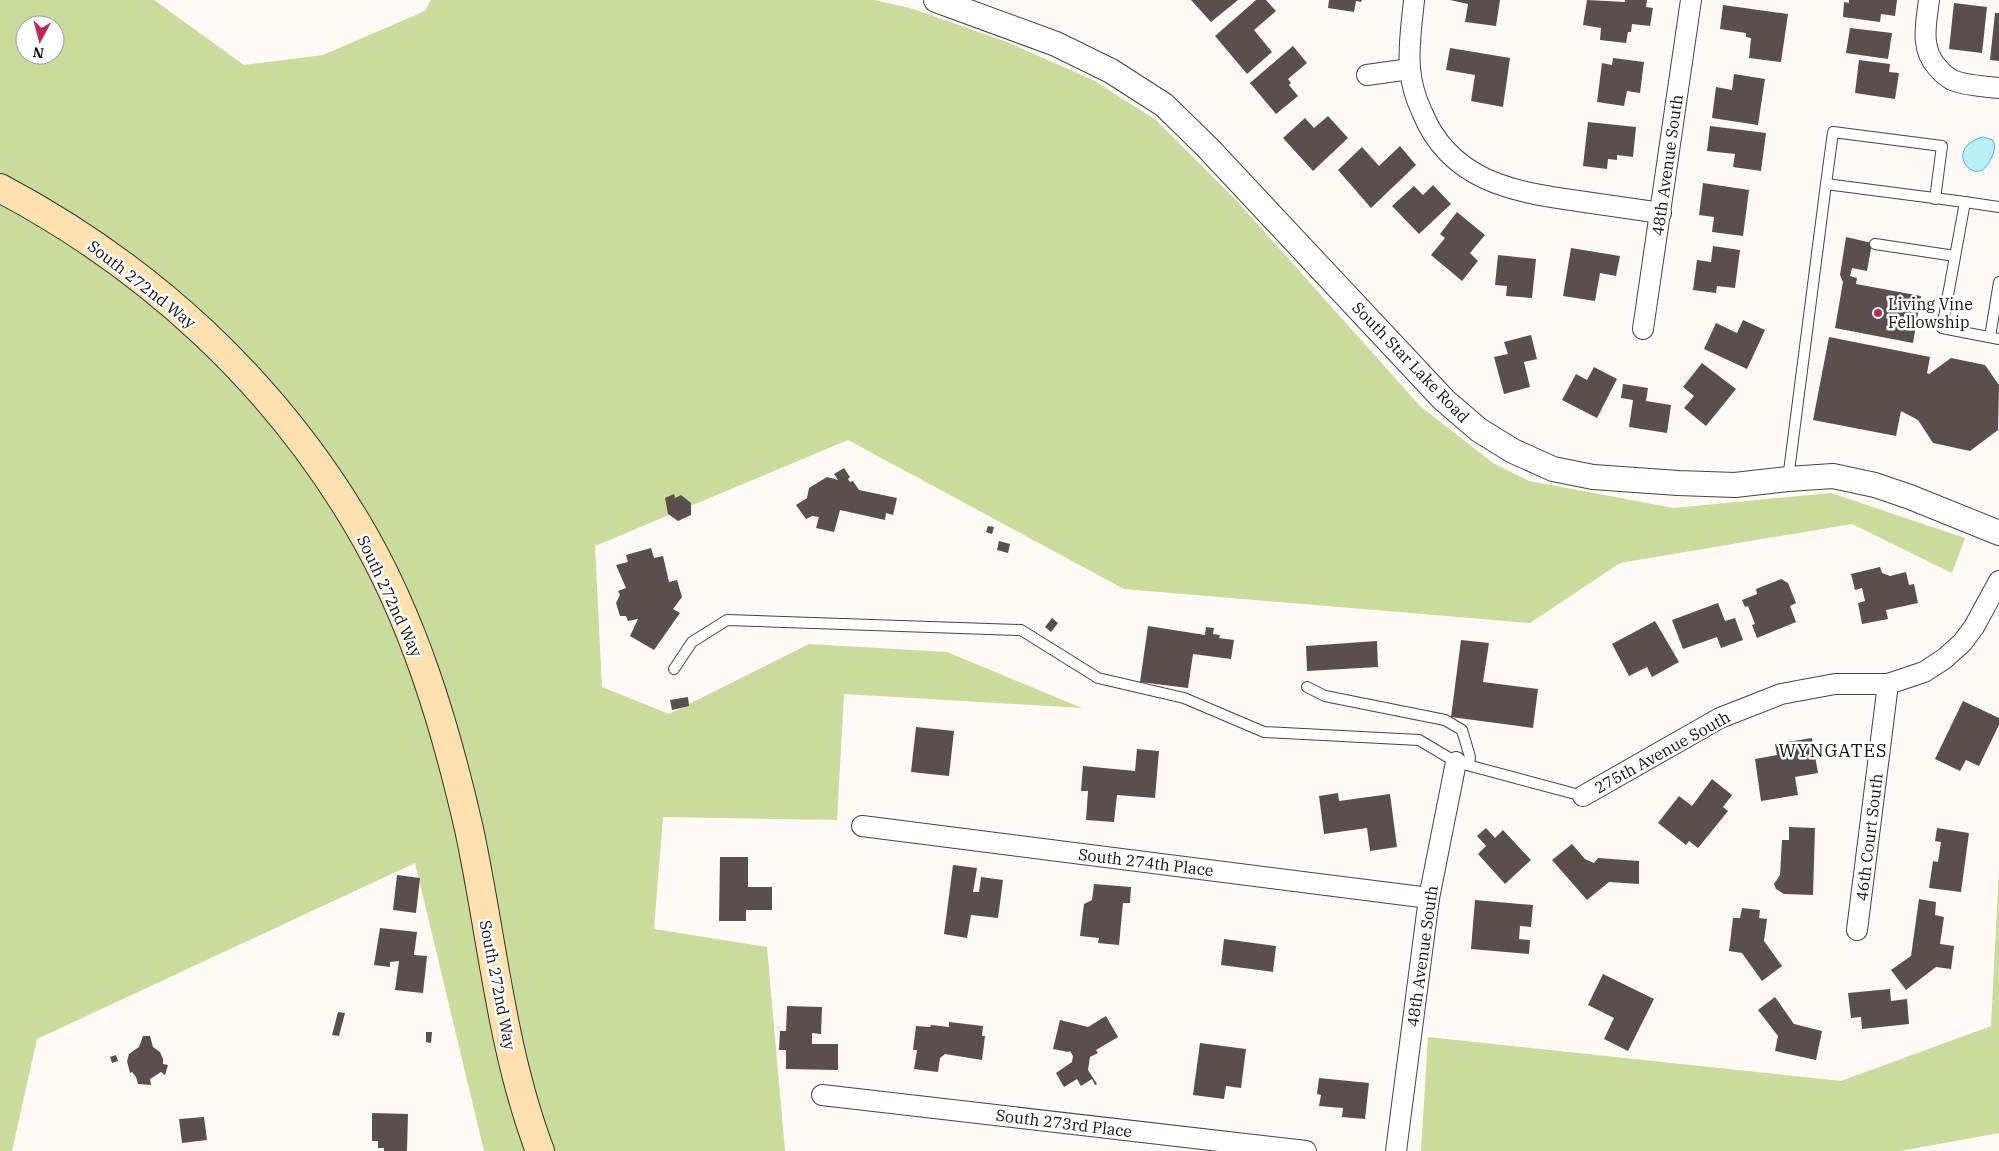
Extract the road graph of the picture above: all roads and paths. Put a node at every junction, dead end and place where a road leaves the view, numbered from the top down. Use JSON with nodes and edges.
{"nodes":[{"id":1,"x":936,"y":0,"type":"edge"},
{"id":2,"x":1414,"y":0,"type":"edge"},
{"id":3,"x":1691,"y":0,"type":"edge"},
{"id":4,"x":1929,"y":0,"type":"edge"},
{"id":5,"x":1410,"y":69,"type":"junction"},
{"id":6,"x":1367,"y":75,"type":"dead end"},
{"id":7,"x":1999,"y":88,"type":"edge"},
{"id":8,"x":1826,"y":184,"type":"junction"},
{"id":9,"x":0,"y":188,"type":"edge"},
{"id":10,"x":1935,"y":199,"type":"junction"},
{"id":11,"x":1965,"y":202,"type":"junction"},
{"id":12,"x":1999,"y":207,"type":"edge"},
{"id":13,"x":1661,"y":213,"type":"junction"},
{"id":14,"x":1875,"y":244,"type":"dead end"},
{"id":15,"x":1955,"y":256,"type":"junction"},
{"id":16,"x":1999,"y":282,"type":"edge"},
{"id":17,"x":1643,"y":329,"type":"dead end"},
{"id":18,"x":1995,"y":338,"type":"edge"},
{"id":19,"x":1788,"y":479,"type":"junction"},
{"id":20,"x":1999,"y":533,"type":"edge"},
{"id":21,"x":1999,"y":581,"type":"edge"},
{"id":22,"x":674,"y":669,"type":"dead end"},
{"id":23,"x":1888,"y":684,"type":"junction"},
{"id":24,"x":1306,"y":687,"type":"dead end"},
{"id":25,"x":1463,"y":764,"type":"junction"},
{"id":26,"x":1583,"y":796,"type":"joint"},
{"id":27,"x":862,"y":826,"type":"dead end"},
{"id":28,"x":1430,"y":898,"type":"junction"},
{"id":29,"x":1857,"y":930,"type":"dead end"},
{"id":30,"x":822,"y":1095,"type":"dead end"},
{"id":31,"x":540,"y":1151,"type":"edge"},
{"id":32,"x":1306,"y":1151,"type":"edge"},
{"id":33,"x":1396,"y":1151,"type":"edge"}],
"edges":[{"from":1,"to":19,"type":"street","name":"South Star Lake Road"},
{"from":2,"to":5,"type":"street"},
{"from":3,"to":13,"type":"street","name":"48th Avenue South"},
{"from":4,"to":7,"type":"street"},
{"from":5,"to":6,"type":"street"},
{"from":5,"to":13,"type":"street"},
{"from":8,"to":10,"type":"lane"},
{"from":8,"to":10,"type":"lane"},
{"from":8,"to":19,"type":"lane"},
{"from":9,"to":31,"type":"main road","name":"South 272nd Way"},
{"from":10,"to":11,"type":"lane"},
{"from":11,"to":12,"type":"lane"},
{"from":11,"to":15,"type":"lane"},
{"from":13,"to":17,"type":"street","name":"48th Avenue South"},
{"from":14,"to":15,"type":"lane"},
{"from":15,"to":18,"type":"lane"},
{"from":16,"to":18,"type":"lane"},
{"from":19,"to":20,"type":"street","name":"South Star Lake Road"},
{"from":21,"to":23,"type":"street","name":"275th Avenue South"},
{"from":22,"to":25,"type":"lane"},
{"from":23,"to":26,"type":"street","name":"275th Avenue South"},
{"from":23,"to":29,"type":"street","name":"46th Court South"},
{"from":24,"to":25,"type":"lane"},
{"from":25,"to":26,"type":"lane"},
{"from":25,"to":28,"type":"street","name":"48th Avenue South"},
{"from":27,"to":28,"type":"street","name":"South 274th Place"},
{"from":28,"to":33,"type":"street","name":"48th Avenue South"},
{"from":30,"to":32,"type":"street","name":"South 273rd Place"}]}
